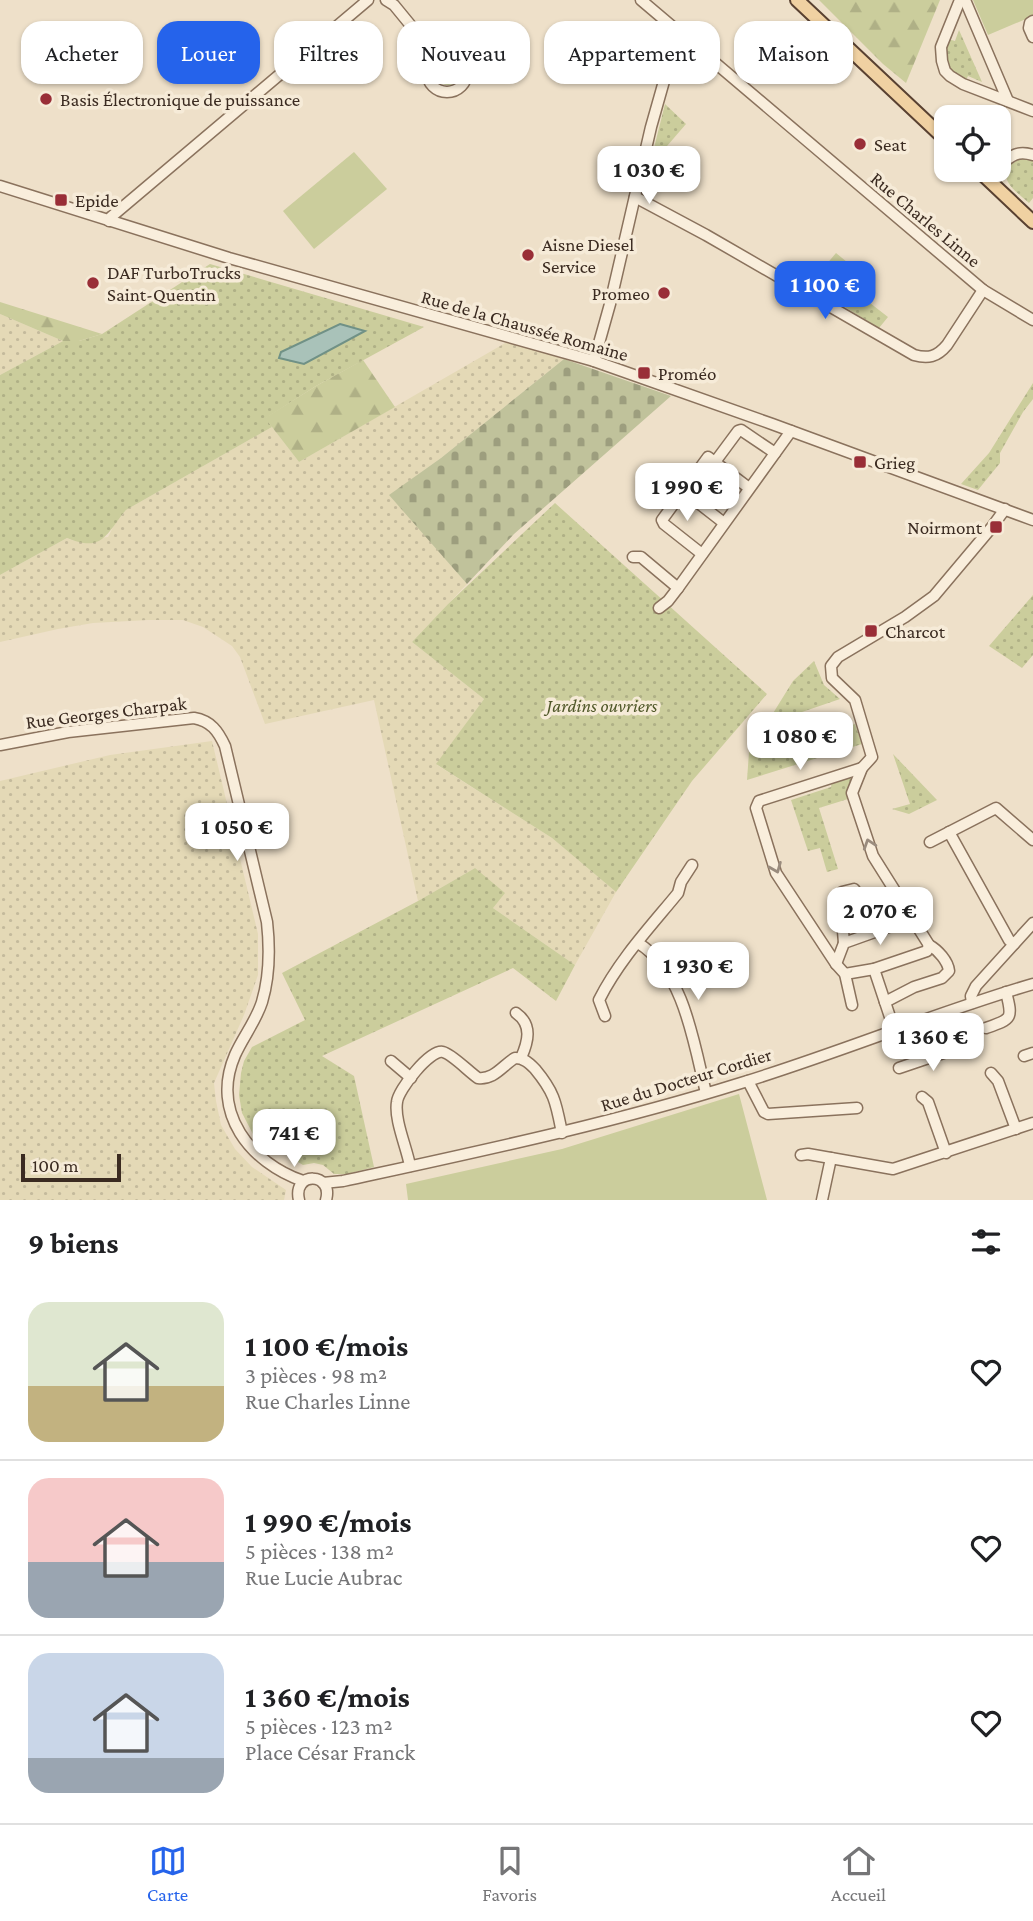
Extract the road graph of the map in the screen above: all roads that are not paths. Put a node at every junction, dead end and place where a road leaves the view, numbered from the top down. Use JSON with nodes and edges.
{"nodes":[{"id":1,"x":368,"y":0,"type":"edge"},
{"id":2,"x":386,"y":0,"type":"edge"},
{"id":3,"x":641,"y":0,"type":"edge"},
{"id":4,"x":797,"y":0,"type":"edge"},
{"id":5,"x":807,"y":0,"type":"edge"},
{"id":6,"x":963,"y":0,"type":"edge"},
{"id":7,"x":407,"y":21,"type":"edge"},
{"id":8,"x":666,"y":21,"type":"edge"},
{"id":9,"x":1033,"y":21,"type":"edge"},
{"id":10,"x":1033,"y":37,"type":"edge"},
{"id":11,"x":435,"y":55,"type":"joint"},
{"id":12,"x":720,"y":67,"type":"edge"},
{"id":13,"x":662,"y":84,"type":"edge"},
{"id":14,"x":1008,"y":101,"type":"junction"},
{"id":15,"x":1033,"y":111,"type":"edge"},
{"id":16,"x":934,"y":120,"type":"edge"},
{"id":17,"x":934,"y":128,"type":"edge"},
{"id":18,"x":1033,"y":155,"type":"edge"},
{"id":19,"x":1011,"y":157,"type":"edge"},
{"id":20,"x":998,"y":182,"type":"edge"},
{"id":21,"x":1000,"y":182,"type":"edge"},
{"id":22,"x":0,"y":186,"type":"edge"},
{"id":23,"x":635,"y":197,"type":"junction"},
{"id":24,"x":1033,"y":213,"type":"edge"},
{"id":25,"x":110,"y":220,"type":"junction"},
{"id":26,"x":1033,"y":222,"type":"edge"},
{"id":27,"x":983,"y":290,"type":"junction"},
{"id":28,"x":1033,"y":320,"type":"edge"},
{"id":29,"x":594,"y":361,"type":"junction"},
{"id":30,"x":792,"y":431,"type":"junction"},
{"id":31,"x":775,"y":453,"type":"junction"},
{"id":32,"x":712,"y":460,"type":"junction"},
{"id":33,"x":749,"y":488,"type":"junction"},
{"id":34,"x":683,"y":491,"type":"junction"},
{"id":35,"x":1004,"y":509,"type":"junction"},
{"id":36,"x":1033,"y":520,"type":"edge"},
{"id":37,"x":724,"y":523,"type":"junction"},
{"id":38,"x":702,"y":554,"type":"junction"},
{"id":39,"x":633,"y":556,"type":"dead end"},
{"id":40,"x":678,"y":588,"type":"junction"},
{"id":41,"x":659,"y":608,"type":"dead end"},
{"id":42,"x":0,"y":745,"type":"edge"},
{"id":43,"x":862,"y":768,"type":"junction"},
{"id":44,"x":949,"y":832,"type":"junction"},
{"id":45,"x":1033,"y":840,"type":"edge"},
{"id":46,"x":930,"y":842,"type":"dead end"},
{"id":47,"x":692,"y":865,"type":"dead end"},
{"id":48,"x":914,"y":918,"type":"junction"},
{"id":49,"x":1033,"y":923,"type":"edge"},
{"id":50,"x":884,"y":929,"type":"junction"},
{"id":51,"x":638,"y":943,"type":"junction"},
{"id":52,"x":844,"y":943,"type":"junction"},
{"id":53,"x":1014,"y":944,"type":"junction"},
{"id":54,"x":929,"y":945,"type":"junction"},
{"id":55,"x":836,"y":964,"type":"junction"},
{"id":56,"x":873,"y":970,"type":"junction"},
{"id":57,"x":845,"y":974,"type":"junction"},
{"id":58,"x":981,"y":982,"type":"junction"},
{"id":59,"x":1033,"y":984,"type":"edge"},
{"id":60,"x":1006,"y":992,"type":"junction"},
{"id":61,"x":986,"y":998,"type":"junction"},
{"id":62,"x":885,"y":1002,"type":"junction"},
{"id":63,"x":972,"y":1003,"type":"junction"},
{"id":64,"x":852,"y":1005,"type":"dead end"},
{"id":65,"x":516,"y":1013,"type":"dead end"},
{"id":66,"x":605,"y":1016,"type":"dead end"},
{"id":67,"x":916,"y":1022,"type":"junction"},
{"id":68,"x":986,"y":1028,"type":"dead end"},
{"id":69,"x":894,"y":1029,"type":"junction"},
{"id":70,"x":958,"y":1048,"type":"dead end"},
{"id":71,"x":521,"y":1058,"type":"junction"},
{"id":72,"x":928,"y":1058,"type":"junction"},
{"id":73,"x":391,"y":1061,"type":"dead end"},
{"id":74,"x":898,"y":1068,"type":"dead end"},
{"id":75,"x":991,"y":1073,"type":"dead end"},
{"id":76,"x":411,"y":1078,"type":"junction"},
{"id":77,"x":748,"y":1081,"type":"junction"},
{"id":78,"x":706,"y":1093,"type":"junction"},
{"id":79,"x":922,"y":1097,"type":"dead end"},
{"id":80,"x":857,"y":1108,"type":"dead end"},
{"id":81,"x":1033,"y":1123,"type":"edge"},
{"id":82,"x":1016,"y":1129,"type":"junction"},
{"id":83,"x":562,"y":1133,"type":"junction"},
{"id":84,"x":946,"y":1153,"type":"junction"},
{"id":85,"x":801,"y":1155,"type":"dead end"},
{"id":86,"x":831,"y":1158,"type":"junction"},
{"id":87,"x":410,"y":1166,"type":"junction"},
{"id":88,"x":282,"y":1174,"type":"junction"},
{"id":89,"x":303,"y":1181,"type":"junction"},
{"id":90,"x":343,"y":1181,"type":"junction"},
{"id":91,"x":323,"y":1183,"type":"junction"},
{"id":92,"x":298,"y":1197,"type":"edge"},
{"id":93,"x":326,"y":1198,"type":"edge"},
{"id":94,"x":822,"y":1200,"type":"edge"}],
"edges":[{"from":1,"to":25,"type":"street"},
{"from":2,"to":7,"type":"street"},
{"from":3,"to":8,"type":"street","name":"Rue Charles Linne"},
{"from":4,"to":17,"type":"main road"},
{"from":5,"to":16,"type":"main road"},
{"from":6,"to":14,"type":"street"},
{"from":6,"to":14,"type":"street"},
{"from":9,"to":10,"type":"street"},
{"from":11,"to":11,"type":"street"},
{"from":12,"to":27,"type":"street","name":"Rue Charles Linne"},
{"from":13,"to":23,"type":"street"},
{"from":14,"to":15,"type":"street"},
{"from":18,"to":19,"type":"street"},
{"from":20,"to":26,"type":"main road"},
{"from":21,"to":24,"type":"main road"},
{"from":22,"to":25,"type":"street","name":"Rue de la Chaussée Romaine"},
{"from":23,"to":27,"type":"street","name":"Rue Charles Linne"},
{"from":23,"to":29,"type":"street"},
{"from":25,"to":29,"type":"street","name":"Rue de la Chaussée Romaine"},
{"from":27,"to":28,"type":"street"},
{"from":29,"to":30,"type":"street","name":"Rue de la Chaussée Romaine"},
{"from":30,"to":31,"type":"street"},
{"from":30,"to":35,"type":"street","name":"Rue de la Chaussée Romaine"},
{"from":31,"to":32,"type":"street"},
{"from":31,"to":33,"type":"street"},
{"from":32,"to":33,"type":"street"},
{"from":32,"to":34,"type":"street"},
{"from":33,"to":37,"type":"street"},
{"from":34,"to":37,"type":"street"},
{"from":34,"to":38,"type":"street"},
{"from":35,"to":36,"type":"street","name":"Rue de la Chaussée Romaine"},
{"from":35,"to":43,"type":"street"},
{"from":37,"to":38,"type":"street"},
{"from":38,"to":40,"type":"street"},
{"from":39,"to":40,"type":"street"},
{"from":40,"to":41,"type":"street"},
{"from":42,"to":88,"type":"street","name":"Rue Georges Charpak"},
{"from":48,"to":43,"type":"street","one_way":true},
{"from":43,"to":55,"type":"street","one_way":true},
{"from":44,"to":45,"type":"street"},
{"from":44,"to":46,"type":"street"},
{"from":44,"to":53,"type":"street"},
{"from":47,"to":51,"type":"street"},
{"from":48,"to":50,"type":"street"},
{"from":48,"to":54,"type":"street"},
{"from":49,"to":53,"type":"street"},
{"from":50,"to":52,"type":"street"},
{"from":50,"to":52,"type":"street"},
{"from":51,"to":66,"type":"street"},
{"from":51,"to":78,"type":"street"},
{"from":52,"to":55,"type":"street"},
{"from":53,"to":58,"type":"street"},
{"from":54,"to":56,"type":"street"},
{"from":54,"to":62,"type":"street"},
{"from":55,"to":57,"type":"street"},
{"from":56,"to":57,"type":"street"},
{"from":56,"to":62,"type":"street"},
{"from":57,"to":64,"type":"street"},
{"from":58,"to":61,"type":"street"},
{"from":58,"to":63,"type":"street"},
{"from":59,"to":60,"type":"street","name":"Rue du Docteur Cordier"},
{"from":60,"to":61,"type":"street","name":"Rue du Docteur Cordier"},
{"from":60,"to":68,"type":"street"},
{"from":61,"to":63,"type":"street","name":"Rue du Docteur Cordier"},
{"from":62,"to":69,"type":"street"},
{"from":63,"to":67,"type":"street","name":"Rue du Docteur Cordier"},
{"from":65,"to":71,"type":"street"},
{"from":67,"to":69,"type":"street","name":"Rue du Docteur Cordier"},
{"from":67,"to":72,"type":"street"},
{"from":69,"to":77,"type":"street","name":"Rue du Docteur Cordier"},
{"from":70,"to":72,"type":"street"},
{"from":71,"to":76,"type":"street"},
{"from":71,"to":83,"type":"street"},
{"from":72,"to":74,"type":"street"},
{"from":73,"to":76,"type":"street"},
{"from":75,"to":82,"type":"street"},
{"from":76,"to":87,"type":"street"},
{"from":77,"to":78,"type":"street","name":"Rue du Docteur Cordier"},
{"from":77,"to":80,"type":"street"},
{"from":78,"to":83,"type":"street","name":"Rue du Docteur Cordier"},
{"from":79,"to":84,"type":"street"},
{"from":81,"to":82,"type":"street"},
{"from":82,"to":84,"type":"street"},
{"from":83,"to":87,"type":"street","name":"Rue du Docteur Cordier"},
{"from":84,"to":86,"type":"street"},
{"from":85,"to":86,"type":"street"},
{"from":86,"to":94,"type":"street"},
{"from":87,"to":90,"type":"street","name":"Rue du Docteur Cordier"},
{"from":88,"to":89,"type":"street","name":"Rue du Docteur Cordier"},
{"from":88,"to":92,"type":"street"},
{"from":89,"to":91,"type":"street","name":"Rue du Docteur Cordier"},
{"from":89,"to":92,"type":"street"},
{"from":90,"to":91,"type":"street","name":"Rue du Docteur Cordier"},
{"from":90,"to":93,"type":"street"},
{"from":91,"to":93,"type":"street"}]}
